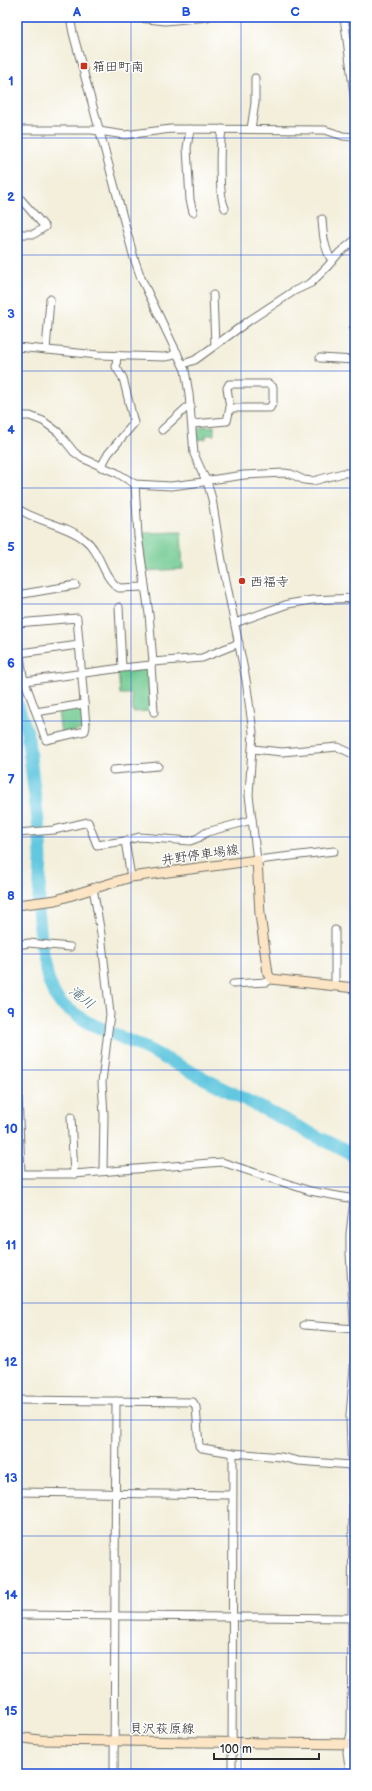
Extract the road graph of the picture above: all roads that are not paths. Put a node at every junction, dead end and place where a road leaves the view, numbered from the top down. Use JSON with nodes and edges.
{"nodes":[{"id":1,"x":70,"y":17,"type":"edge"},
{"id":2,"x":131,"y":17,"type":"edge"},
{"id":3,"x":208,"y":17,"type":"edge"},
{"id":4,"x":344,"y":17,"type":"edge"},
{"id":5,"x":256,"y":78,"type":"dead end"},
{"id":6,"x":355,"y":92,"type":"edge"},
{"id":7,"x":355,"y":102,"type":"edge"},
{"id":8,"x":190,"y":129,"type":"junction"},
{"id":9,"x":222,"y":129,"type":"junction"},
{"id":10,"x":251,"y":129,"type":"junction"},
{"id":11,"x":17,"y":130,"type":"edge"},
{"id":12,"x":99,"y":132,"type":"junction"},
{"id":13,"x":355,"y":137,"type":"edge"},
{"id":14,"x":17,"y":195,"type":"edge"},
{"id":15,"x":224,"y":208,"type":"dead end"},
{"id":16,"x":193,"y":212,"type":"dead end"},
{"id":17,"x":322,"y":219,"type":"dead end"},
{"id":18,"x":17,"y":234,"type":"edge"},
{"id":19,"x":355,"y":240,"type":"edge"},
{"id":20,"x":332,"y":261,"type":"junction"},
{"id":21,"x":213,"y":295,"type":"dead end"},
{"id":22,"x":50,"y":299,"type":"dead end"},
{"id":23,"x":215,"y":345,"type":"junction"},
{"id":24,"x":17,"y":347,"type":"edge"},
{"id":25,"x":46,"y":350,"type":"junction"},
{"id":26,"x":177,"y":352,"type":"junction"},
{"id":27,"x":117,"y":355,"type":"junction"},
{"id":28,"x":320,"y":358,"type":"dead end"},
{"id":29,"x":355,"y":360,"type":"edge"},
{"id":30,"x":182,"y":364,"type":"junction"},
{"id":31,"x":191,"y":407,"type":"junction"},
{"id":32,"x":230,"y":408,"type":"junction"},
{"id":33,"x":17,"y":416,"type":"edge"},
{"id":34,"x":192,"y":424,"type":"junction"},
{"id":35,"x":162,"y":430,"type":"dead end"},
{"id":36,"x":101,"y":467,"type":"junction"},
{"id":37,"x":355,"y":473,"type":"edge"},
{"id":38,"x":206,"y":481,"type":"junction"},
{"id":39,"x":135,"y":484,"type":"junction"},
{"id":40,"x":17,"y":508,"type":"edge"},
{"id":41,"x":76,"y":586,"type":"dead end"},
{"id":42,"x":144,"y":587,"type":"junction"},
{"id":43,"x":17,"y":595,"type":"edge"},
{"id":44,"x":355,"y":598,"type":"edge"},
{"id":45,"x":119,"y":607,"type":"dead end"},
{"id":46,"x":17,"y":623,"type":"edge"},
{"id":47,"x":235,"y":623,"type":"junction"},
{"id":48,"x":17,"y":636,"type":"edge"},
{"id":49,"x":239,"y":643,"type":"junction"},
{"id":50,"x":79,"y":646,"type":"junction"},
{"id":51,"x":20,"y":653,"type":"junction"},
{"id":52,"x":152,"y":664,"type":"junction"},
{"id":53,"x":122,"y":668,"type":"junction"},
{"id":54,"x":82,"y":674,"type":"junction"},
{"id":55,"x":25,"y":681,"type":"junction"},
{"id":56,"x":84,"y":704,"type":"junction"},
{"id":57,"x":36,"y":712,"type":"junction"},
{"id":58,"x":154,"y":712,"type":"dead end"},
{"id":59,"x":253,"y":749,"type":"junction"},
{"id":60,"x":355,"y":755,"type":"edge"},
{"id":61,"x":158,"y":766,"type":"dead end"},
{"id":62,"x":113,"y":770,"type":"dead end"},
{"id":63,"x":252,"y":820,"type":"junction"},
{"id":64,"x":17,"y":833,"type":"edge"},
{"id":65,"x":125,"y":841,"type":"junction"},
{"id":66,"x":334,"y":851,"type":"dead end"},
{"id":67,"x":256,"y":860,"type":"junction"},
{"id":68,"x":131,"y":878,"type":"junction"},
{"id":69,"x":93,"y":888,"type":"junction"},
{"id":70,"x":17,"y":905,"type":"edge"},
{"id":71,"x":335,"y":930,"type":"dead end"},
{"id":72,"x":17,"y":945,"type":"edge"},
{"id":73,"x":70,"y":947,"type":"dead end"},
{"id":74,"x":271,"y":979,"type":"junction"},
{"id":75,"x":233,"y":984,"type":"dead end"},
{"id":76,"x":335,"y":986,"type":"junction"},
{"id":77,"x":355,"y":988,"type":"edge"},
{"id":78,"x":355,"y":1033,"type":"edge"},
{"id":79,"x":355,"y":1041,"type":"edge"},
{"id":80,"x":17,"y":1068,"type":"edge"},
{"id":81,"x":17,"y":1084,"type":"edge"},
{"id":82,"x":71,"y":1117,"type":"dead end"},
{"id":83,"x":103,"y":1171,"type":"junction"},
{"id":84,"x":19,"y":1174,"type":"edge"},
{"id":85,"x":74,"y":1174,"type":"junction"},
{"id":86,"x":355,"y":1195,"type":"edge"},
{"id":87,"x":354,"y":1290,"type":"edge"},
{"id":88,"x":304,"y":1325,"type":"dead end"},
{"id":89,"x":355,"y":1329,"type":"edge"},
{"id":90,"x":17,"y":1400,"type":"edge"},
{"id":91,"x":116,"y":1401,"type":"junction"},
{"id":92,"x":233,"y":1453,"type":"junction"},
{"id":93,"x":351,"y":1465,"type":"junction"},
{"id":94,"x":17,"y":1492,"type":"edge"},
{"id":95,"x":115,"y":1493,"type":"junction"},
{"id":96,"x":232,"y":1496,"type":"junction"},
{"id":97,"x":353,"y":1543,"type":"edge"},
{"id":98,"x":17,"y":1615,"type":"edge"},
{"id":99,"x":114,"y":1617,"type":"junction"},
{"id":100,"x":232,"y":1618,"type":"junction"},
{"id":101,"x":351,"y":1618,"type":"junction"},
{"id":102,"x":353,"y":1684,"type":"edge"},
{"id":103,"x":17,"y":1737,"type":"edge"},
{"id":104,"x":114,"y":1741,"type":"junction"},
{"id":105,"x":232,"y":1741,"type":"junction"},
{"id":106,"x":352,"y":1743,"type":"edge"},
{"id":107,"x":114,"y":1774,"type":"edge"},
{"id":108,"x":232,"y":1774,"type":"edge"},
{"id":109,"x":350,"y":1774,"type":"edge"}],
"edges":[{"from":1,"to":12,"type":"street"},
{"from":2,"to":3,"type":"street"},
{"from":4,"to":6,"type":"street"},
{"from":5,"to":10,"type":"street"},
{"from":6,"to":7,"type":"street"},
{"from":8,"to":9,"type":"street"},
{"from":8,"to":12,"type":"street"},
{"from":8,"to":16,"type":"street"},
{"from":9,"to":10,"type":"street"},
{"from":9,"to":15,"type":"street"},
{"from":10,"to":13,"type":"street"},
{"from":11,"to":12,"type":"street"},
{"from":12,"to":26,"type":"street"},
{"from":14,"to":18,"type":"street"},
{"from":17,"to":20,"type":"street"},
{"from":19,"to":20,"type":"street"},
{"from":20,"to":23,"type":"street"},
{"from":21,"to":23,"type":"street"},
{"from":22,"to":25,"type":"street"},
{"from":23,"to":30,"type":"street"},
{"from":24,"to":25,"type":"street"},
{"from":25,"to":27,"type":"street"},
{"from":26,"to":27,"type":"street"},
{"from":26,"to":30,"type":"street"},
{"from":27,"to":36,"type":"street"},
{"from":28,"to":29,"type":"street"},
{"from":30,"to":31,"type":"street"},
{"from":31,"to":34,"type":"street"},
{"from":31,"to":35,"type":"street"},
{"from":32,"to":32,"type":"street"},
{"from":32,"to":34,"type":"street"},
{"from":33,"to":36,"type":"street"},
{"from":34,"to":38,"type":"street"},
{"from":36,"to":39,"type":"street"},
{"from":37,"to":38,"type":"street"},
{"from":38,"to":39,"type":"street"},
{"from":38,"to":47,"type":"street"},
{"from":39,"to":42,"type":"street"},
{"from":40,"to":42,"type":"street"},
{"from":41,"to":43,"type":"street"},
{"from":42,"to":52,"type":"street"},
{"from":44,"to":47,"type":"street"},
{"from":45,"to":53,"type":"street"},
{"from":46,"to":50,"type":"street"},
{"from":47,"to":49,"type":"street"},
{"from":48,"to":51,"type":"street"},
{"from":49,"to":52,"type":"street"},
{"from":49,"to":59,"type":"street"},
{"from":50,"to":51,"type":"street"},
{"from":50,"to":54,"type":"street"},
{"from":51,"to":55,"type":"street"},
{"from":52,"to":53,"type":"street"},
{"from":52,"to":58,"type":"street"},
{"from":53,"to":54,"type":"street"},
{"from":54,"to":55,"type":"street"},
{"from":54,"to":56,"type":"street"},
{"from":55,"to":57,"type":"street"},
{"from":56,"to":57,"type":"street"},
{"from":56,"to":57,"type":"street"},
{"from":59,"to":60,"type":"street"},
{"from":59,"to":63,"type":"street"},
{"from":61,"to":62,"type":"street"},
{"from":63,"to":65,"type":"street"},
{"from":63,"to":67,"type":"street"},
{"from":64,"to":65,"type":"street"},
{"from":65,"to":68,"type":"street"},
{"from":66,"to":67,"type":"street"},
{"from":67,"to":68,"type":"main road","name":"井野停車場線"},
{"from":67,"to":74,"type":"main road","name":"井野停車場線"},
{"from":68,"to":69,"type":"main road","name":"井野停車場線"},
{"from":69,"to":70,"type":"main road","name":"井野停車場線"},
{"from":69,"to":83,"type":"street"},
{"from":71,"to":76,"type":"street"},
{"from":72,"to":73,"type":"street"},
{"from":74,"to":75,"type":"street"},
{"from":74,"to":76,"type":"main road"},
{"from":76,"to":77,"type":"main road"},
{"from":78,"to":79,"type":"street"},
{"from":80,"to":81,"type":"street"},
{"from":81,"to":84,"type":"street"},
{"from":82,"to":85,"type":"street"},
{"from":83,"to":85,"type":"street"},
{"from":83,"to":86,"type":"street"},
{"from":84,"to":85,"type":"street"},
{"from":86,"to":87,"type":"street"},
{"from":87,"to":89,"type":"street"},
{"from":88,"to":89,"type":"street"},
{"from":89,"to":93,"type":"street"},
{"from":90,"to":91,"type":"street"},
{"from":91,"to":92,"type":"street"},
{"from":91,"to":95,"type":"street"},
{"from":92,"to":93,"type":"street"},
{"from":92,"to":96,"type":"street"},
{"from":93,"to":97,"type":"street"},
{"from":94,"to":95,"type":"street"},
{"from":95,"to":96,"type":"street"},
{"from":95,"to":99,"type":"street"},
{"from":96,"to":100,"type":"street"},
{"from":97,"to":101,"type":"street"},
{"from":98,"to":99,"type":"street"},
{"from":99,"to":100,"type":"street"},
{"from":99,"to":104,"type":"street"},
{"from":100,"to":101,"type":"street"},
{"from":100,"to":105,"type":"street"},
{"from":101,"to":102,"type":"street"},
{"from":102,"to":106,"type":"street"},
{"from":103,"to":104,"type":"main road","name":"貝沢萩原線"},
{"from":104,"to":105,"type":"main road","name":"貝沢萩原線"},
{"from":104,"to":107,"type":"street"},
{"from":105,"to":106,"type":"main road","name":"貝沢萩原線"},
{"from":105,"to":108,"type":"street"},
{"from":106,"to":109,"type":"street"}]}
